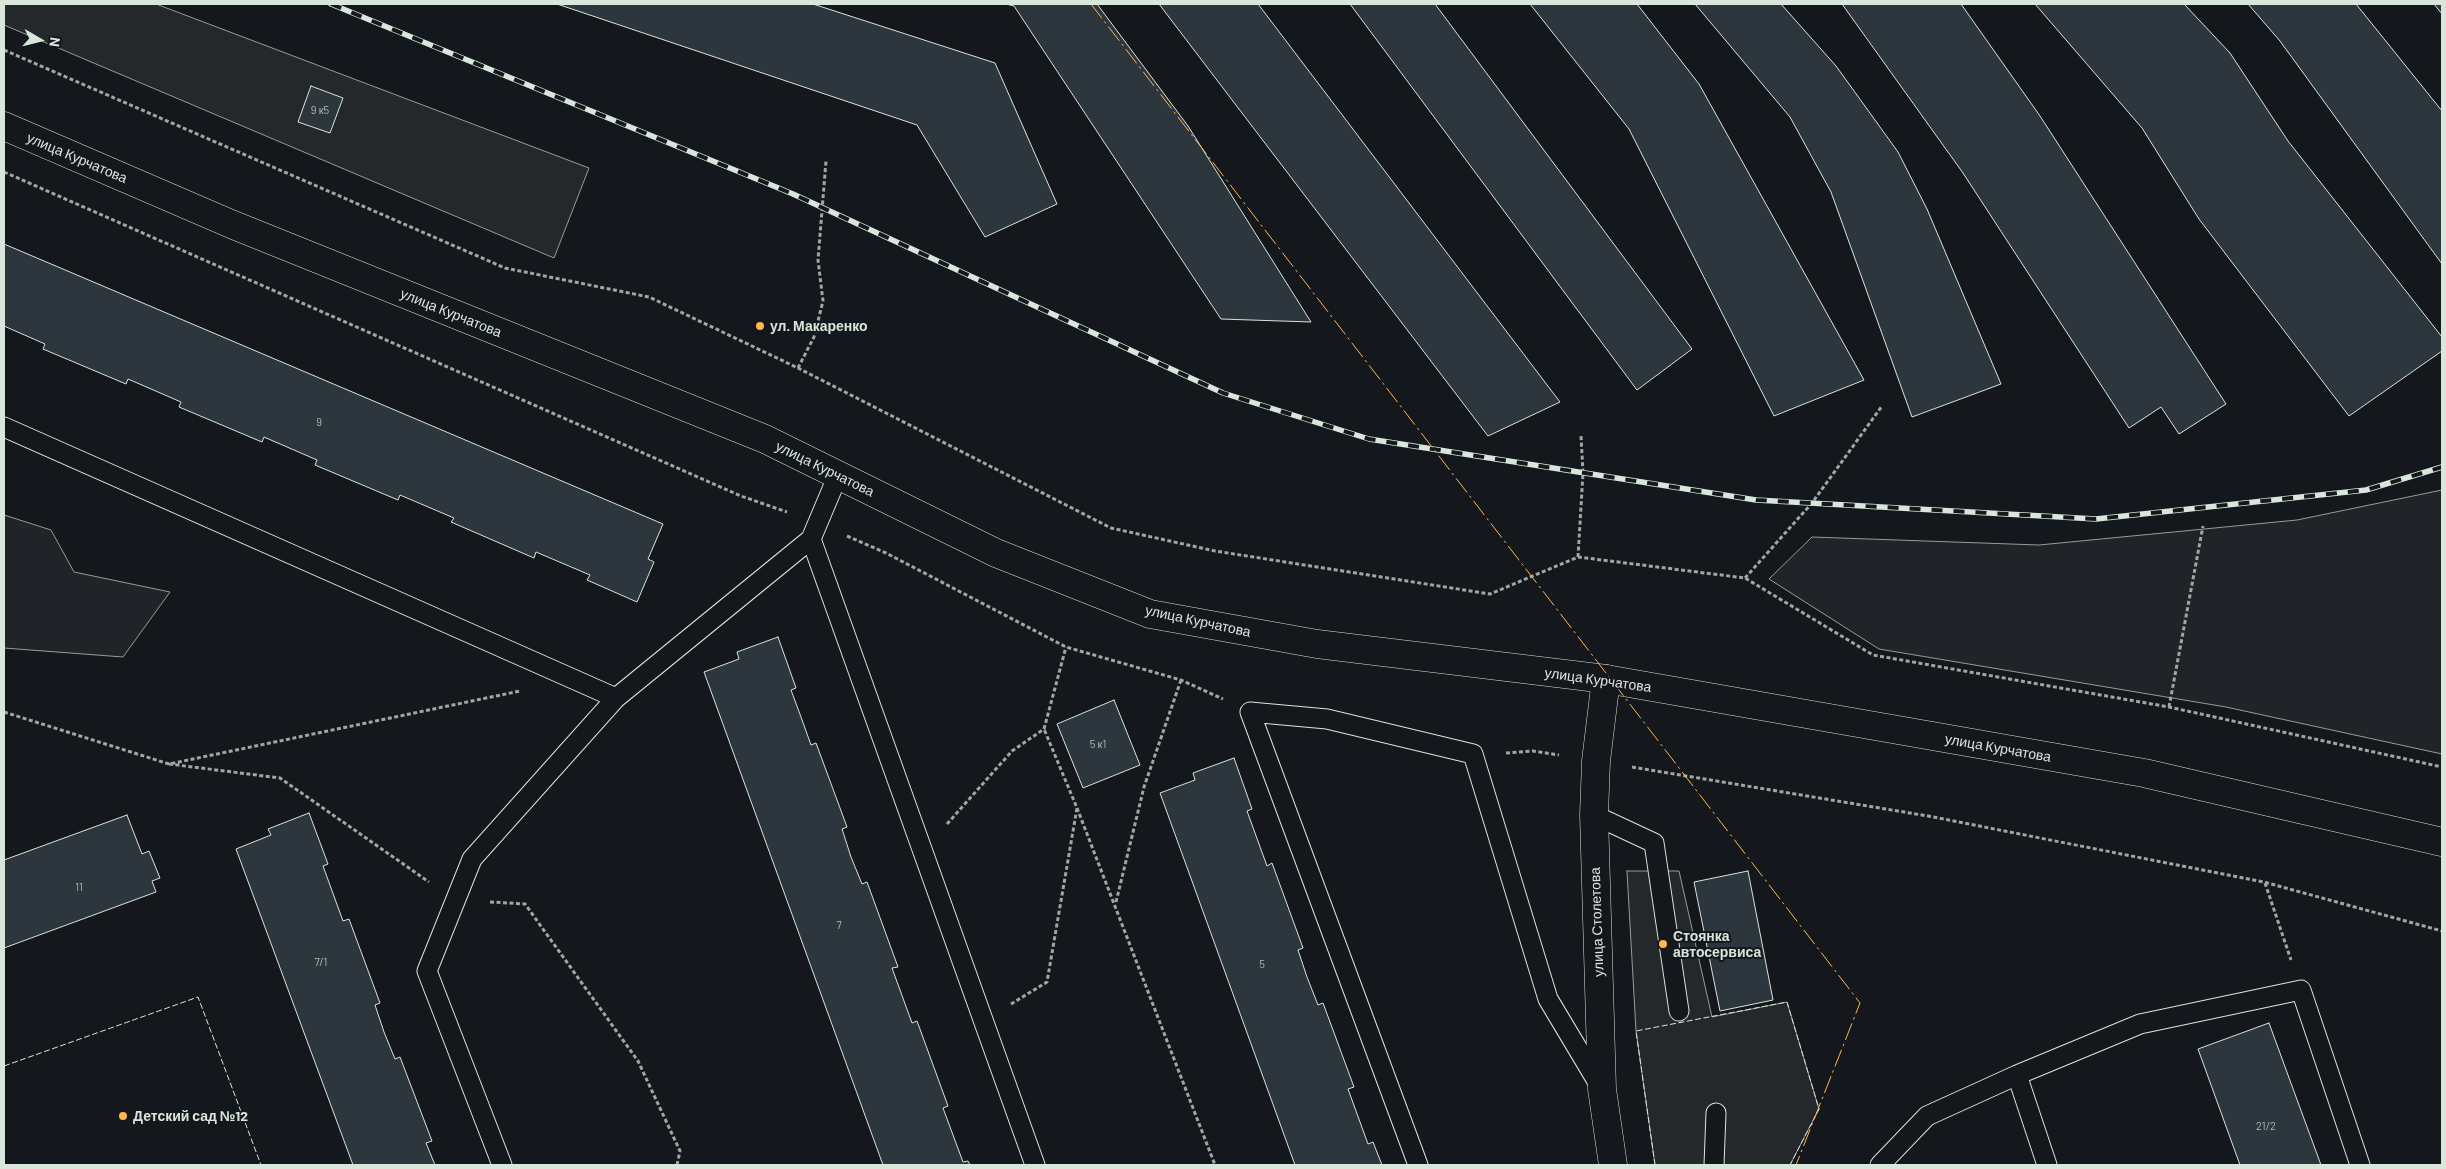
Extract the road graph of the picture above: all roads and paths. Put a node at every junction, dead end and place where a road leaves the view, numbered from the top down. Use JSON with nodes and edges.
{"nodes":[{"id":1,"x":4,"y":50,"type":"edge"},
{"id":2,"x":4,"y":126,"type":"edge"},
{"id":3,"x":826,"y":161,"type":"dead end"},
{"id":4,"x":4,"y":172,"type":"edge"},
{"id":5,"x":798,"y":368,"type":"junction"},
{"id":6,"x":1882,"y":406,"type":"dead end"},
{"id":7,"x":4,"y":427,"type":"edge"},
{"id":8,"x":1581,"y":436,"type":"dead end"},
{"id":9,"x":838,"y":475,"type":"junction"},
{"id":10,"x":2203,"y":526,"type":"dead end"},
{"id":11,"x":814,"y":531,"type":"junction"},
{"id":12,"x":1578,"y":557,"type":"junction"},
{"id":13,"x":1745,"y":578,"type":"junction"},
{"id":14,"x":1066,"y":647,"type":"junction"},
{"id":15,"x":1606,"y":679,"type":"junction"},
{"id":16,"x":575,"y":680,"type":"junction"},
{"id":17,"x":1181,"y":680,"type":"junction"},
{"id":18,"x":616,"y":698,"type":"junction"},
{"id":19,"x":2169,"y":707,"type":"junction"},
{"id":20,"x":4,"y":712,"type":"edge"},
{"id":21,"x":1250,"y":712,"type":"junction"},
{"id":22,"x":1044,"y":729,"type":"junction"},
{"id":23,"x":1533,"y":752,"type":"dead end"},
{"id":24,"x":1596,"y":761,"type":"junction"},
{"id":25,"x":2442,"y":767,"type":"edge"},
{"id":26,"x":1077,"y":808,"type":"junction"},
{"id":27,"x":1594,"y":815,"type":"junction"},
{"id":28,"x":2442,"y":842,"type":"edge"},
{"id":29,"x":923,"y":850,"type":"junction"},
{"id":30,"x":2264,"y":882,"type":"junction"},
{"id":31,"x":1116,"y":903,"type":"junction"},
{"id":32,"x":2442,"y":931,"type":"edge"},
{"id":33,"x":2288,"y":952,"type":"dead end"},
{"id":34,"x":1679,"y":1011,"type":"dead end"},
{"id":35,"x":984,"y":1021,"type":"junction"},
{"id":36,"x":2017,"y":1075,"type":"junction"},
{"id":37,"x":1602,"y":1089,"type":"junction"},
{"id":38,"x":1716,"y":1113,"type":"dead end"},
{"id":39,"x":502,"y":1165,"type":"edge"},
{"id":40,"x":1035,"y":1165,"type":"edge"},
{"id":41,"x":1215,"y":1165,"type":"edge"},
{"id":42,"x":1418,"y":1165,"type":"edge"},
{"id":43,"x":1612,"y":1165,"type":"edge"},
{"id":44,"x":1714,"y":1165,"type":"edge"},
{"id":45,"x":1880,"y":1165,"type":"edge"},
{"id":46,"x":2047,"y":1165,"type":"edge"},
{"id":47,"x":2360,"y":1165,"type":"edge"}],
"edges":[{"from":1,"to":5,"type":"path"},
{"from":2,"to":9,"type":"main road","name":"улица Курчатова"},
{"from":3,"to":5,"type":"path"},
{"from":4,"to":11,"type":"path"},
{"from":5,"to":12,"type":"path"},
{"from":6,"to":13,"type":"path"},
{"from":7,"to":16,"type":"lane"},
{"from":8,"to":12,"type":"path"},
{"from":9,"to":11,"type":"lane"},
{"from":9,"to":15,"type":"main road","name":"улица Курчатова"},
{"from":10,"to":19,"type":"path"},
{"from":11,"to":14,"type":"path"},
{"from":11,"to":18,"type":"lane"},
{"from":11,"to":29,"type":"lane"},
{"from":12,"to":13,"type":"path"},
{"from":13,"to":19,"type":"path"},
{"from":14,"to":17,"type":"path"},
{"from":14,"to":22,"type":"path"},
{"from":15,"to":24,"type":"main road","name":"улица Столетова"},
{"from":15,"to":28,"type":"main road","name":"улица Курчатова"},
{"from":16,"to":18,"type":"lane"},
{"from":16,"to":20,"type":"path"},
{"from":17,"to":21,"type":"path"},
{"from":17,"to":31,"type":"path"},
{"from":18,"to":39,"type":"lane"},
{"from":19,"to":25,"type":"path"},
{"from":21,"to":37,"type":"lane"},
{"from":21,"to":42,"type":"lane"},
{"from":22,"to":26,"type":"path"},
{"from":22,"to":29,"type":"path"},
{"from":23,"to":24,"type":"path"},
{"from":24,"to":27,"type":"main road","name":"улица Столетова"},
{"from":24,"to":30,"type":"path"},
{"from":26,"to":31,"type":"path"},
{"from":26,"to":35,"type":"path"},
{"from":27,"to":34,"type":"lane"},
{"from":27,"to":37,"type":"main road","name":"улица Столетова"},
{"from":29,"to":35,"type":"lane"},
{"from":30,"to":32,"type":"path"},
{"from":30,"to":33,"type":"path"},
{"from":31,"to":41,"type":"path"},
{"from":35,"to":40,"type":"lane"},
{"from":36,"to":45,"type":"lane"},
{"from":36,"to":46,"type":"lane"},
{"from":36,"to":47,"type":"lane"},
{"from":37,"to":43,"type":"main road","name":"улица Столетова"},
{"from":38,"to":44,"type":"lane"}]}
